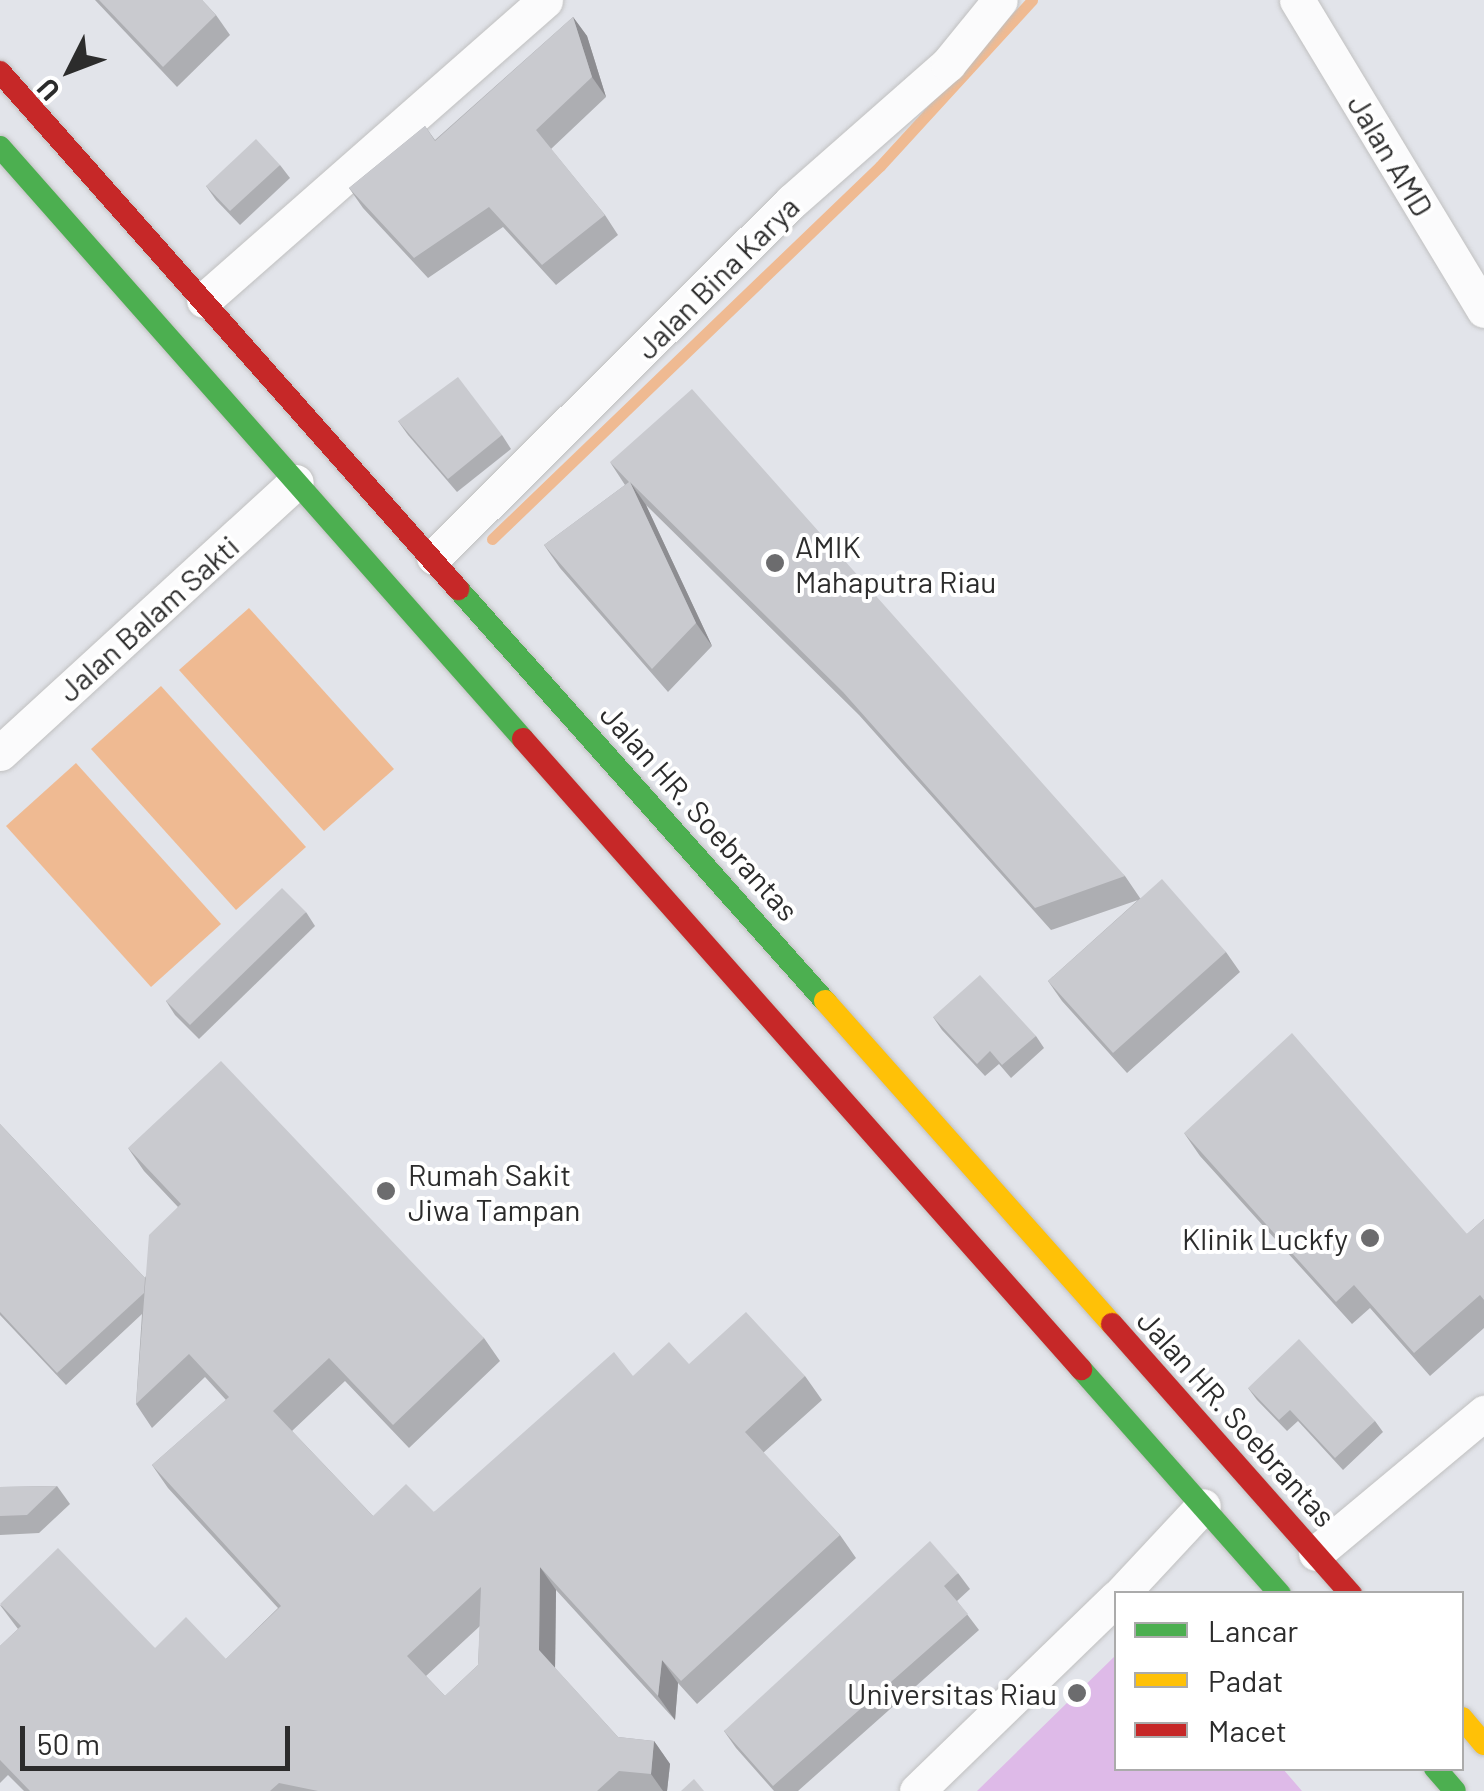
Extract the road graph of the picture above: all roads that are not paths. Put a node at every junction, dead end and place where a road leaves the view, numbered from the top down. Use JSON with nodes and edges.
{"nodes":[{"id":1,"x":545,"y":0,"type":"edge"},
{"id":2,"x":1000,"y":0,"type":"edge"},
{"id":3,"x":1297,"y":0,"type":"edge"},
{"id":4,"x":0,"y":72,"type":"edge"},
{"id":5,"x":0,"y":146,"type":"edge"},
{"id":6,"x":204,"y":300,"type":"junction"},
{"id":7,"x":1484,"y":310,"type":"edge"},
{"id":8,"x":296,"y":482,"type":"junction"},
{"id":9,"x":434,"y":556,"type":"junction"},
{"id":10,"x":0,"y":753,"type":"edge"},
{"id":11,"x":848,"y":1025,"type":"junction"},
{"id":12,"x":808,"y":1063,"type":"junction"},
{"id":13,"x":1484,"y":1413,"type":"edge"},
{"id":14,"x":1203,"y":1506,"type":"junction"},
{"id":15,"x":1316,"y":1553,"type":"junction"},
{"id":16,"x":1124,"y":1591,"type":"edge"},
{"id":17,"x":1277,"y":1591,"type":"edge"},
{"id":18,"x":1349,"y":1591,"type":"edge"},
{"id":19,"x":1114,"y":1601,"type":"edge"},
{"id":20,"x":1464,"y":1720,"type":"edge"},
{"id":21,"x":1484,"y":1744,"type":"edge"},
{"id":22,"x":1437,"y":1771,"type":"edge"},
{"id":23,"x":917,"y":1791,"type":"edge"},
{"id":24,"x":1454,"y":1791,"type":"edge"}],
"edges":[{"from":1,"to":6,"type":"street"},
{"from":2,"to":9,"type":"street","name":"Jalan Bina Karya"},
{"from":3,"to":7,"type":"street","name":"Jalan AMD"},
{"from":4,"to":6,"type":"main road","name":"Jalan HR. Soebrantas"},
{"from":5,"to":8,"type":"main road"},
{"from":6,"to":9,"type":"main road","name":"Jalan HR. Soebrantas"},
{"from":8,"to":10,"type":"street","name":"Jalan Balam Sakti"},
{"from":8,"to":12,"type":"main road"},
{"from":9,"to":11,"type":"main road","name":"Jalan HR. Soebrantas"},
{"from":11,"to":12,"type":"main road"},
{"from":11,"to":15,"type":"main road","name":"Jalan HR. Soebrantas"},
{"from":12,"to":14,"type":"main road"},
{"from":13,"to":15,"type":"street"},
{"from":14,"to":16,"type":"street"},
{"from":14,"to":17,"type":"main road"},
{"from":15,"to":18,"type":"main road","name":"Jalan HR. Soebrantas"},
{"from":19,"to":23,"type":"street"},
{"from":20,"to":21,"type":"main road"},
{"from":22,"to":24,"type":"main road"}]}
